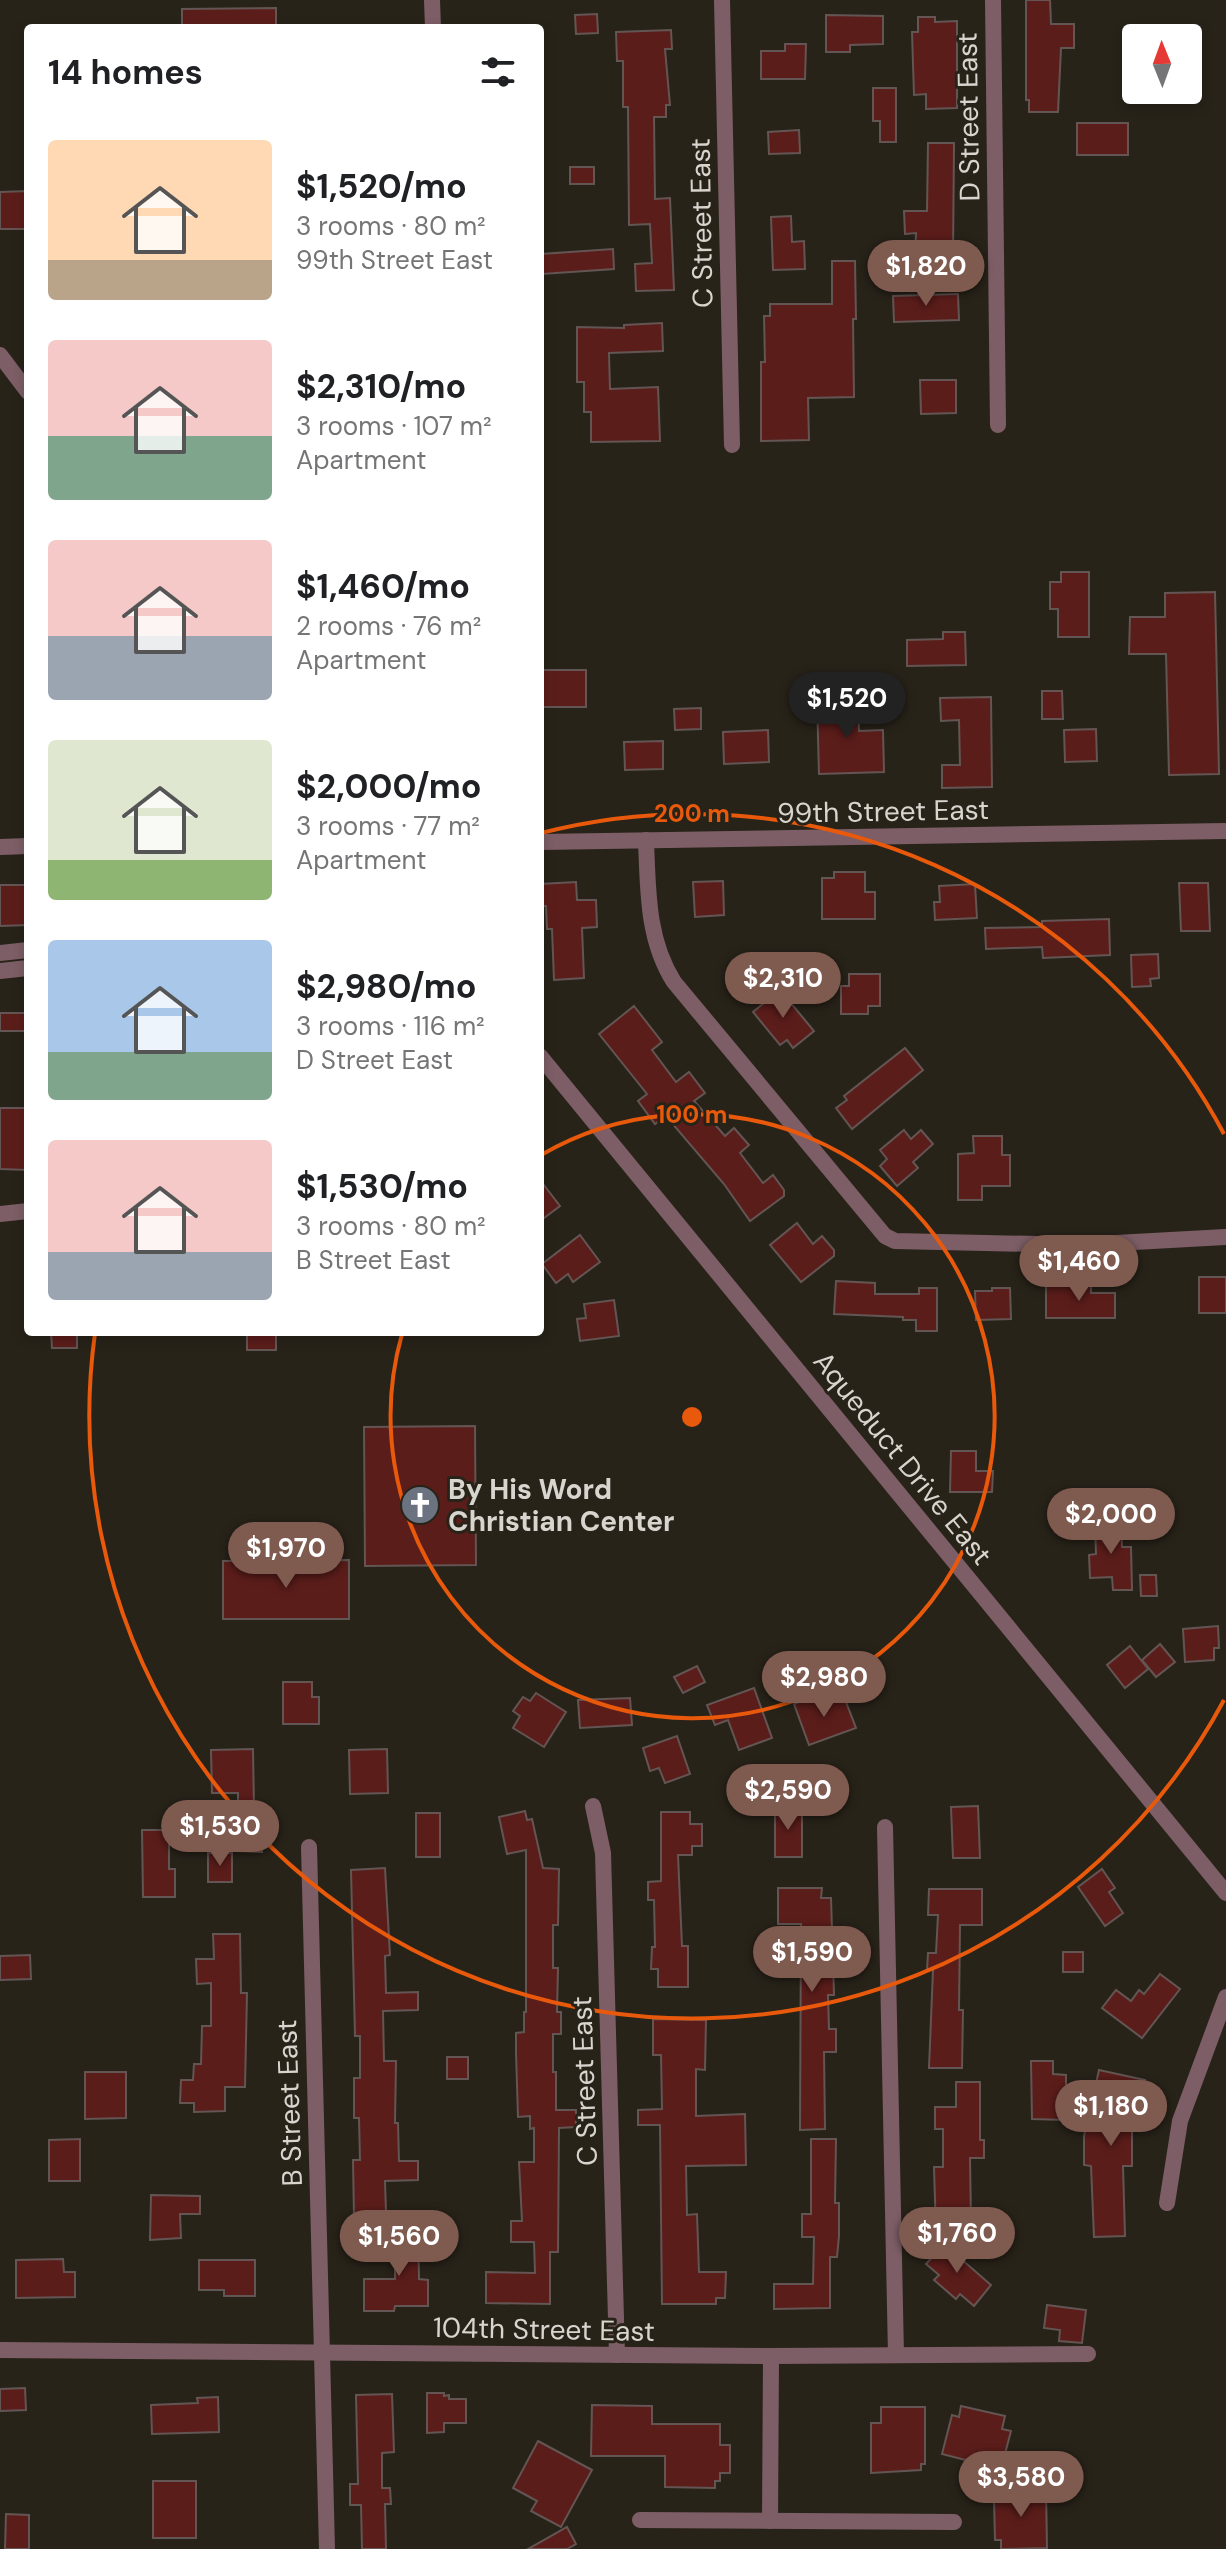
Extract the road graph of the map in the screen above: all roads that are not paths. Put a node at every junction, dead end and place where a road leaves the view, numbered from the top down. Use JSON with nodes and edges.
{"nodes":[{"id":1,"x":432,"y":0,"type":"edge"},
{"id":2,"x":722,"y":0,"type":"edge"},
{"id":3,"x":993,"y":0,"type":"edge"},
{"id":4,"x":433,"y":24,"type":"edge"},
{"id":5,"x":0,"y":355,"type":"edge"},
{"id":6,"x":24,"y":387,"type":"edge"},
{"id":7,"x":998,"y":425,"type":"dead end"},
{"id":8,"x":732,"y":445,"type":"dead end"},
{"id":9,"x":1226,"y":831,"type":"edge"},
{"id":10,"x":646,"y":840,"type":"junction"},
{"id":11,"x":544,"y":842,"type":"edge"},
{"id":12,"x":24,"y":846,"type":"edge"},
{"id":13,"x":0,"y":847,"type":"edge"},
{"id":14,"x":24,"y":950,"type":"edge"},
{"id":15,"x":0,"y":953,"type":"edge"},
{"id":16,"x":24,"y":968,"type":"edge"},
{"id":17,"x":0,"y":971,"type":"edge"},
{"id":18,"x":544,"y":1061,"type":"edge"},
{"id":19,"x":24,"y":1211,"type":"edge"},
{"id":20,"x":0,"y":1214,"type":"edge"},
{"id":21,"x":1225,"y":1237,"type":"edge"},
{"id":22,"x":593,"y":1806,"type":"dead end"},
{"id":23,"x":885,"y":1827,"type":"dead end"},
{"id":24,"x":309,"y":1847,"type":"dead end"},
{"id":25,"x":1226,"y":1893,"type":"edge"},
{"id":26,"x":1226,"y":1997,"type":"edge"},
{"id":27,"x":1167,"y":2203,"type":"dead end"},
{"id":28,"x":0,"y":2350,"type":"edge"},
{"id":29,"x":322,"y":2352,"type":"junction"},
{"id":30,"x":1088,"y":2354,"type":"dead end"},
{"id":31,"x":617,"y":2355,"type":"junction"},
{"id":32,"x":896,"y":2355,"type":"junction"},
{"id":33,"x":771,"y":2356,"type":"junction"},
{"id":34,"x":640,"y":2520,"type":"dead end"},
{"id":35,"x":770,"y":2521,"type":"junction"},
{"id":36,"x":954,"y":2522,"type":"dead end"},
{"id":37,"x":327,"y":2549,"type":"edge"}],
"edges":[{"from":1,"to":4,"type":"street"},
{"from":2,"to":8,"type":"street","name":"C Street East"},
{"from":3,"to":7,"type":"street","name":"D Street East"},
{"from":5,"to":6,"type":"street"},
{"from":9,"to":10,"type":"street","name":"99th Street East"},
{"from":10,"to":11,"type":"street","name":"99th Street East"},
{"from":10,"to":21,"type":"street"},
{"from":12,"to":13,"type":"street"},
{"from":14,"to":15,"type":"street"},
{"from":16,"to":17,"type":"street"},
{"from":18,"to":25,"type":"street","name":"Aqueduct Drive East"},
{"from":19,"to":20,"type":"street"},
{"from":22,"to":31,"type":"street","name":"C Street East"},
{"from":23,"to":32,"type":"street"},
{"from":24,"to":29,"type":"street","name":"B Street East"},
{"from":26,"to":27,"type":"street"},
{"from":28,"to":29,"type":"street","name":"104th Street East"},
{"from":29,"to":31,"type":"street","name":"104th Street East"},
{"from":29,"to":37,"type":"street","name":"B Street East"},
{"from":30,"to":32,"type":"street","name":"104th Street East"},
{"from":31,"to":33,"type":"street","name":"104th Street East"},
{"from":32,"to":33,"type":"street","name":"104th Street East"},
{"from":33,"to":35,"type":"street"},
{"from":34,"to":35,"type":"street"},
{"from":35,"to":36,"type":"street"}]}
